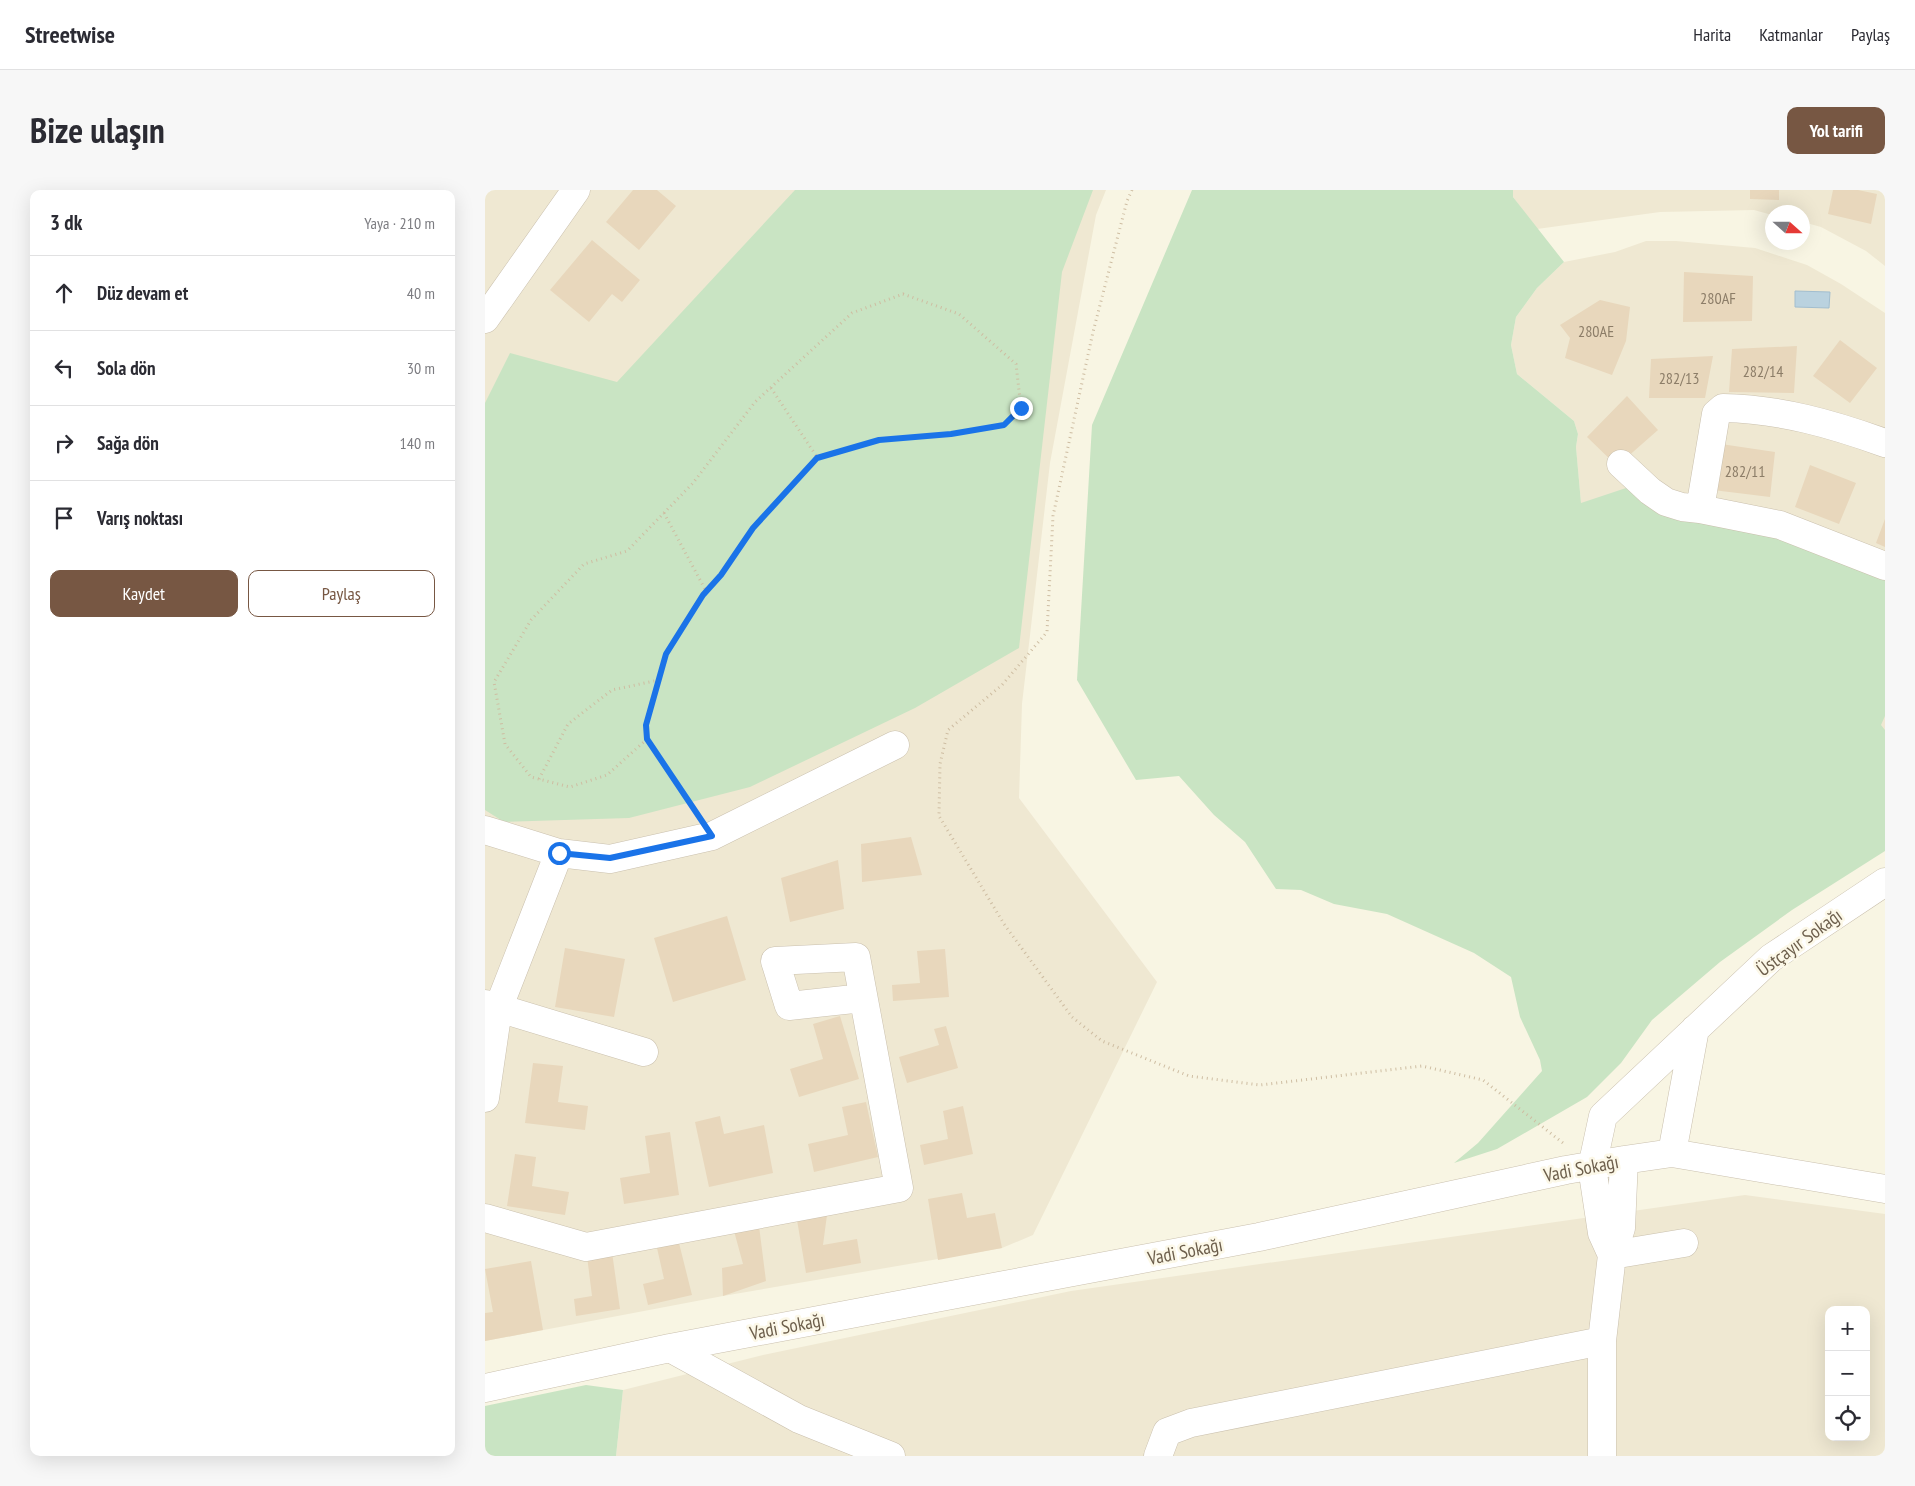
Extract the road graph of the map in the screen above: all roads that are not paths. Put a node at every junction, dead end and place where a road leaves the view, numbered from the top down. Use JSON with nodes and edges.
{"nodes":[{"id":1,"x":576,"y":190,"type":"edge"},
{"id":2,"x":485,"y":319,"type":"edge"},
{"id":3,"x":1885,"y":444,"type":"edge"},
{"id":4,"x":1621,"y":464,"type":"dead end"},
{"id":5,"x":1700,"y":508,"type":"junction"},
{"id":6,"x":1885,"y":566,"type":"edge"},
{"id":7,"x":895,"y":745,"type":"dead end"},
{"id":8,"x":485,"y":830,"type":"edge"},
{"id":9,"x":559,"y":853,"type":"junction"},
{"id":10,"x":1885,"y":882,"type":"edge"},
{"id":11,"x":863,"y":998,"type":"dead end"},
{"id":12,"x":492,"y":1007,"type":"edge"},
{"id":13,"x":1695,"y":1029,"type":"junction"},
{"id":14,"x":644,"y":1052,"type":"dead end"},
{"id":15,"x":485,"y":1098,"type":"edge"},
{"id":16,"x":1672,"y":1153,"type":"junction"},
{"id":17,"x":1624,"y":1160,"type":"junction"},
{"id":18,"x":1592,"y":1167,"type":"junction"},
{"id":19,"x":1885,"y":1189,"type":"edge"},
{"id":20,"x":485,"y":1218,"type":"edge"},
{"id":21,"x":1684,"y":1242,"type":"dead end"},
{"id":22,"x":1612,"y":1256,"type":"junction"},
{"id":23,"x":1602,"y":1341,"type":"junction"},
{"id":24,"x":670,"y":1348,"type":"junction"},
{"id":25,"x":485,"y":1388,"type":"edge"},
{"id":26,"x":864,"y":1451,"type":"edge"},
{"id":27,"x":891,"y":1456,"type":"edge"},
{"id":28,"x":1158,"y":1456,"type":"edge"},
{"id":29,"x":1602,"y":1456,"type":"edge"}],
"edges":[{"from":1,"to":2,"type":"street"},
{"from":3,"to":5,"type":"street"},
{"from":4,"to":5,"type":"street"},
{"from":5,"to":6,"type":"street"},
{"from":7,"to":9,"type":"street"},
{"from":8,"to":9,"type":"street"},
{"from":9,"to":12,"type":"street"},
{"from":10,"to":13,"type":"street","name":"Üstçayır Sokağı"},
{"from":11,"to":20,"type":"street"},
{"from":12,"to":14,"type":"street"},
{"from":12,"to":15,"type":"street"},
{"from":13,"to":16,"type":"street"},
{"from":13,"to":18,"type":"street","name":"Üstçayır Sokağı"},
{"from":16,"to":17,"type":"street","name":"Vadi Sokağı"},
{"from":16,"to":19,"type":"street","name":"Vadi Sokağı"},
{"from":17,"to":18,"type":"street","name":"Vadi Sokağı"},
{"from":17,"to":22,"type":"street"},
{"from":18,"to":22,"type":"street","name":"Üstçayır Sokağı"},
{"from":18,"to":24,"type":"street","name":"Vadi Sokağı"},
{"from":21,"to":22,"type":"street"},
{"from":22,"to":23,"type":"street"},
{"from":23,"to":28,"type":"street"},
{"from":23,"to":29,"type":"street"},
{"from":24,"to":25,"type":"street","name":"Vadi Sokağı"},
{"from":24,"to":26,"type":"street"},
{"from":26,"to":27,"type":"street"}]}
